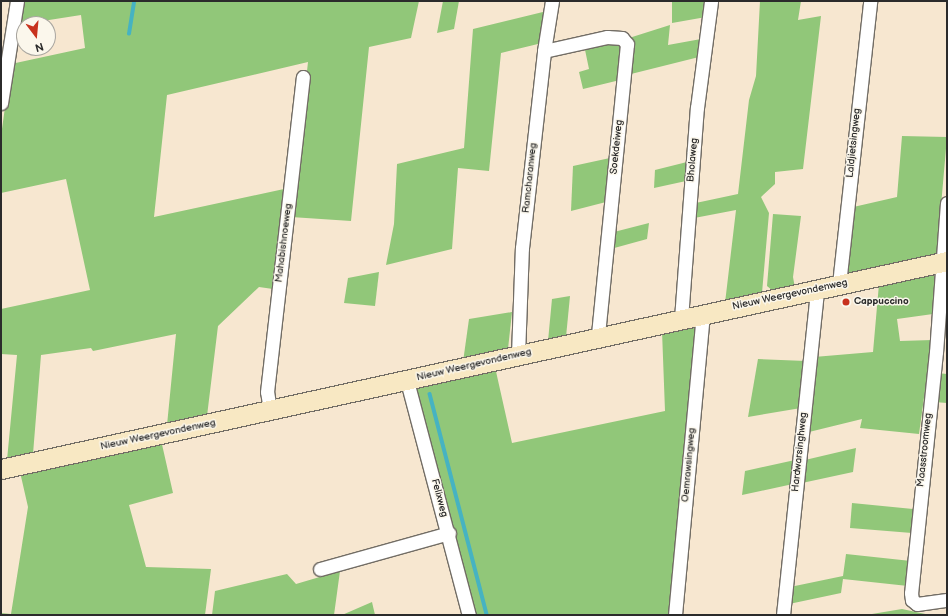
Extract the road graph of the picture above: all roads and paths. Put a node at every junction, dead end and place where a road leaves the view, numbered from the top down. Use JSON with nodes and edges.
{"nodes":[{"id":1,"x":17,"y":1,"type":"edge"},
{"id":2,"x":552,"y":1,"type":"edge"},
{"id":3,"x":711,"y":1,"type":"edge"},
{"id":4,"x":870,"y":1,"type":"edge"},
{"id":5,"x":544,"y":51,"type":"junction"},
{"id":6,"x":303,"y":77,"type":"dead end"},
{"id":7,"x":1,"y":103,"type":"edge"},
{"id":8,"x":947,"y":203,"type":"edge"},
{"id":9,"x":944,"y":262,"type":"edge"},
{"id":10,"x":839,"y":284,"type":"junction"},
{"id":11,"x":817,"y":289,"type":"junction"},
{"id":12,"x":703,"y":314,"type":"junction"},
{"id":13,"x":681,"y":319,"type":"junction"},
{"id":14,"x":598,"y":337,"type":"junction"},
{"id":15,"x":518,"y":355,"type":"junction"},
{"id":16,"x":407,"y":381,"type":"junction"},
{"id":17,"x":270,"y":410,"type":"junction"},
{"id":18,"x":1,"y":469,"type":"edge"},
{"id":19,"x":449,"y":533,"type":"junction"},
{"id":20,"x":320,"y":569,"type":"dead end"},
{"id":21,"x":947,"y":600,"type":"edge"},
{"id":22,"x":469,"y":615,"type":"edge"},
{"id":23,"x":675,"y":615,"type":"edge"},
{"id":24,"x":783,"y":615,"type":"edge"}],
"edges":[{"from":1,"to":7,"type":"street"},
{"from":2,"to":5,"type":"street","name":"Ramcharanweg"},
{"from":3,"to":13,"type":"street","name":"Bholaweg"},
{"from":4,"to":10,"type":"street","name":"Laldjietsingweg"},
{"from":5,"to":14,"type":"street","name":"Soekdeiweg"},
{"from":5,"to":15,"type":"street","name":"Ramcharanweg"},
{"from":6,"to":17,"type":"street","name":"Mahabishnoeweg"},
{"from":8,"to":9,"type":"street"},
{"from":9,"to":10,"type":"street","name":"Nieuw Weergevondenweg"},
{"from":9,"to":21,"type":"street","name":"Maasstroomweg"},
{"from":10,"to":11,"type":"street","name":"Nieuw Weergevondenweg"},
{"from":11,"to":12,"type":"street","name":"Nieuw Weergevondenweg"},
{"from":11,"to":24,"type":"street","name":"Hardwarsinghweg"},
{"from":12,"to":13,"type":"street","name":"Nieuw Weergevondenweg"},
{"from":12,"to":23,"type":"street","name":"Oemrawsingweg"},
{"from":13,"to":14,"type":"street","name":"Nieuw Weergevondenweg"},
{"from":14,"to":15,"type":"street","name":"Nieuw Weergevondenweg"},
{"from":15,"to":16,"type":"street","name":"Nieuw Weergevondenweg"},
{"from":16,"to":17,"type":"street","name":"Nieuw Weergevondenweg"},
{"from":16,"to":19,"type":"street","name":"Felixweg"},
{"from":17,"to":18,"type":"street","name":"Nieuw Weergevondenweg"},
{"from":19,"to":20,"type":"street"},
{"from":19,"to":22,"type":"street","name":"Felixweg"}]}
